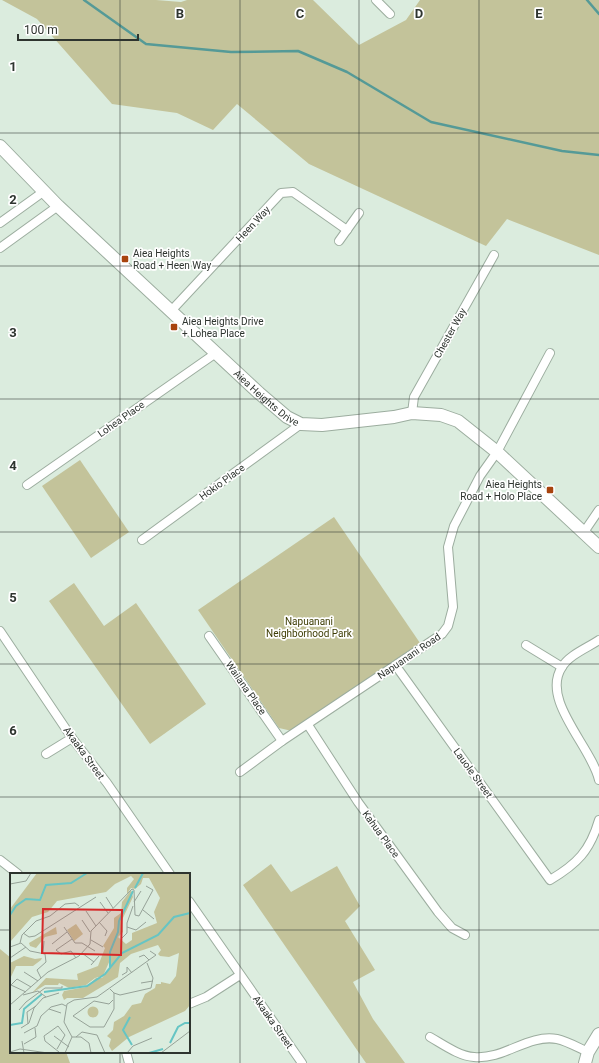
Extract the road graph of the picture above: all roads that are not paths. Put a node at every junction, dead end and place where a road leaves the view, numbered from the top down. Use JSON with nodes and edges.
{"nodes":[{"id":1,"x":376,"y":0,"type":"edge"},
{"id":2,"x":390,"y":14,"type":"dead end"},
{"id":3,"x":0,"y":146,"type":"edge"},
{"id":4,"x":43,"y":192,"type":"junction"},
{"id":5,"x":58,"y":206,"type":"junction"},
{"id":6,"x":359,"y":213,"type":"dead end"},
{"id":7,"x":0,"y":223,"type":"edge"},
{"id":8,"x":347,"y":230,"type":"junction"},
{"id":9,"x":338,"y":241,"type":"dead end"},
{"id":10,"x":0,"y":248,"type":"edge"},
{"id":11,"x":494,"y":255,"type":"dead end"},
{"id":12,"x":171,"y":311,"type":"junction"},
{"id":13,"x":216,"y":353,"type":"junction"},
{"id":14,"x":550,"y":353,"type":"dead end"},
{"id":15,"x":412,"y":413,"type":"junction"},
{"id":16,"x":301,"y":424,"type":"junction"},
{"id":17,"x":497,"y":452,"type":"junction"},
{"id":18,"x":27,"y":484,"type":"dead end"},
{"id":19,"x":599,"y":510,"type":"edge"},
{"id":20,"x":584,"y":532,"type":"junction"},
{"id":21,"x":142,"y":540,"type":"dead end"},
{"id":22,"x":599,"y":547,"type":"edge"},
{"id":23,"x":0,"y":631,"type":"edge"},
{"id":24,"x":209,"y":636,"type":"dead end"},
{"id":25,"x":599,"y":640,"type":"edge"},
{"id":26,"x":526,"y":645,"type":"dead end"},
{"id":27,"x":396,"y":666,"type":"junction"},
{"id":28,"x":562,"y":667,"type":"junction"},
{"id":29,"x":308,"y":725,"type":"junction"},
{"id":30,"x":72,"y":738,"type":"junction"},
{"id":31,"x":282,"y":741,"type":"junction"},
{"id":32,"x":46,"y":754,"type":"dead end"},
{"id":33,"x":240,"y":772,"type":"dead end"},
{"id":34,"x":599,"y":780,"type":"edge"},
{"id":35,"x":599,"y":820,"type":"edge"},
{"id":36,"x":0,"y":860,"type":"edge"},
{"id":37,"x":17,"y":873,"type":"edge"},
{"id":38,"x":169,"y":873,"type":"edge"},
{"id":39,"x":190,"y":903,"type":"edge"},
{"id":40,"x":465,"y":935,"type":"dead end"},
{"id":41,"x":240,"y":974,"type":"junction"},
{"id":42,"x":190,"y":1004,"type":"edge"},
{"id":43,"x":599,"y":1034,"type":"edge"},
{"id":44,"x":430,"y":1037,"type":"dead end"},
{"id":45,"x":126,"y":1053,"type":"edge"},
{"id":46,"x":587,"y":1057,"type":"edge"},
{"id":47,"x":129,"y":1063,"type":"edge"},
{"id":48,"x":302,"y":1063,"type":"edge"}],
"edges":[{"from":1,"to":2,"type":"street"},
{"from":3,"to":4,"type":"street","name":"Aiea Heights Drive"},
{"from":4,"to":5,"type":"street","name":"Aiea Heights Drive"},
{"from":4,"to":7,"type":"street"},
{"from":5,"to":10,"type":"street"},
{"from":5,"to":12,"type":"street","name":"Aiea Heights Drive"},
{"from":6,"to":8,"type":"street"},
{"from":8,"to":9,"type":"street"},
{"from":8,"to":12,"type":"street","name":"Heen Way"},
{"from":11,"to":15,"type":"street","name":"Chester Way"},
{"from":12,"to":13,"type":"street","name":"Aiea Heights Drive"},
{"from":13,"to":16,"type":"street","name":"Aiea Heights Drive"},
{"from":13,"to":18,"type":"street","name":"Lohea Place"},
{"from":14,"to":17,"type":"street","name":"Napuanani Road"},
{"from":15,"to":16,"type":"street","name":"Aiea Heights Drive"},
{"from":15,"to":17,"type":"street","name":"Aiea Heights Drive"},
{"from":16,"to":21,"type":"street","name":"Hokio Place"},
{"from":17,"to":20,"type":"street","name":"Aiea Heights Drive"},
{"from":17,"to":27,"type":"street","name":"Napuanani Road"},
{"from":19,"to":20,"type":"street"},
{"from":20,"to":22,"type":"street","name":"Aiea Heights Drive"},
{"from":23,"to":30,"type":"street","name":"Akaaka Street"},
{"from":24,"to":31,"type":"street","name":"Wailana Place"},
{"from":25,"to":28,"type":"street"},
{"from":26,"to":28,"type":"street"},
{"from":27,"to":29,"type":"street","name":"Napuanani Road"},
{"from":27,"to":35,"type":"street","name":"Lauole Street"},
{"from":28,"to":34,"type":"street"},
{"from":29,"to":31,"type":"street","name":"Napuanani Road"},
{"from":29,"to":40,"type":"street","name":"Kahua Place"},
{"from":30,"to":32,"type":"street"},
{"from":30,"to":38,"type":"street","name":"Akaaka Street"},
{"from":31,"to":33,"type":"street","name":"Napuanani Road"},
{"from":36,"to":37,"type":"street"},
{"from":39,"to":41,"type":"street","name":"Akaaka Street"},
{"from":41,"to":42,"type":"street"},
{"from":41,"to":48,"type":"street","name":"Akaaka Street"},
{"from":43,"to":46,"type":"street"},
{"from":44,"to":46,"type":"street"},
{"from":45,"to":47,"type":"street"}]}
